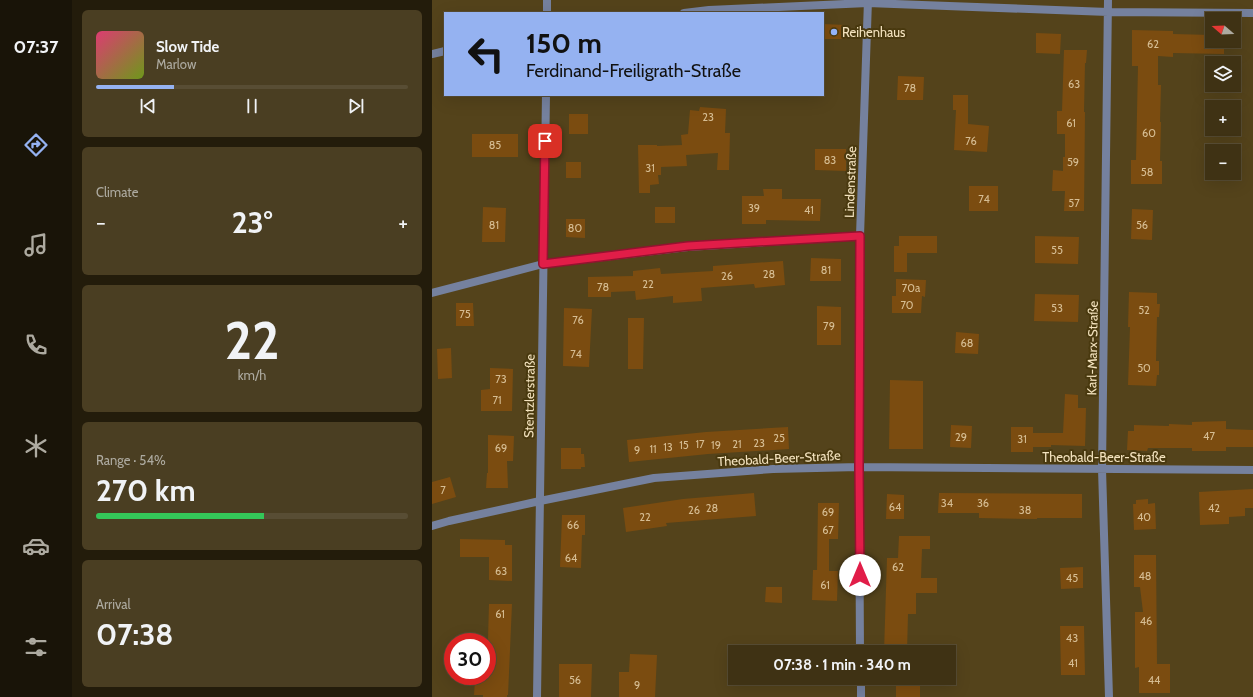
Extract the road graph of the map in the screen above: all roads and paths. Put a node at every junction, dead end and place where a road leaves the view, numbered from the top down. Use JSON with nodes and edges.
{"nodes":[{"id":1,"x":547,"y":0,"type":"edge"},
{"id":2,"x":1108,"y":0,"type":"edge"},
{"id":3,"x":868,"y":2,"type":"edge"},
{"id":4,"x":547,"y":12,"type":"edge"},
{"id":5,"x":692,"y":12,"type":"edge"},
{"id":6,"x":1108,"y":12,"type":"junction"},
{"id":7,"x":1253,"y":13,"type":"edge"},
{"id":8,"x":444,"y":51,"type":"edge"},
{"id":9,"x":432,"y":54,"type":"edge"},
{"id":10,"x":546,"y":96,"type":"edge"},
{"id":11,"x":860,"y":236,"type":"junction"},
{"id":12,"x":543,"y":264,"type":"junction"},
{"id":13,"x":432,"y":293,"type":"edge"},
{"id":14,"x":859,"y":467,"type":"junction"},
{"id":15,"x":1102,"y":469,"type":"junction"},
{"id":16,"x":1253,"y":470,"type":"edge"},
{"id":17,"x":540,"y":500,"type":"junction"},
{"id":18,"x":432,"y":526,"type":"edge"},
{"id":19,"x":860,"y":645,"type":"edge"},
{"id":20,"x":861,"y":685,"type":"edge"},
{"id":21,"x":537,"y":697,"type":"edge"},
{"id":22,"x":861,"y":697,"type":"edge"},
{"id":23,"x":1109,"y":697,"type":"edge"}],
"edges":[{"from":1,"to":4,"type":"street"},
{"from":2,"to":6,"type":"street","name":"Karl-Marx-Straße"},
{"from":3,"to":5,"type":"street"},
{"from":3,"to":6,"type":"street"},
{"from":3,"to":11,"type":"street","name":"Lindenstraße"},
{"from":6,"to":7,"type":"street"},
{"from":6,"to":15,"type":"street","name":"Karl-Marx-Straße"},
{"from":8,"to":9,"type":"street"},
{"from":10,"to":12,"type":"street","name":"Stentzlerstraße"},
{"from":11,"to":12,"type":"street"},
{"from":11,"to":14,"type":"street","name":"Lindenstraße"},
{"from":12,"to":13,"type":"street"},
{"from":12,"to":17,"type":"street","name":"Stentzlerstraße"},
{"from":14,"to":15,"type":"street","name":"Theobald-Beer-Straße"},
{"from":14,"to":17,"type":"street","name":"Theobald-Beer-Straße"},
{"from":14,"to":19,"type":"street","name":"Lindenstraße"},
{"from":15,"to":16,"type":"street","name":"Theobald-Beer-Straße"},
{"from":15,"to":23,"type":"street","name":"Karl-Marx-Straße"},
{"from":17,"to":18,"type":"street","name":"Theobald-Beer-Straße"},
{"from":17,"to":21,"type":"street","name":"Stentzlerstraße"},
{"from":20,"to":22,"type":"street"}]}
